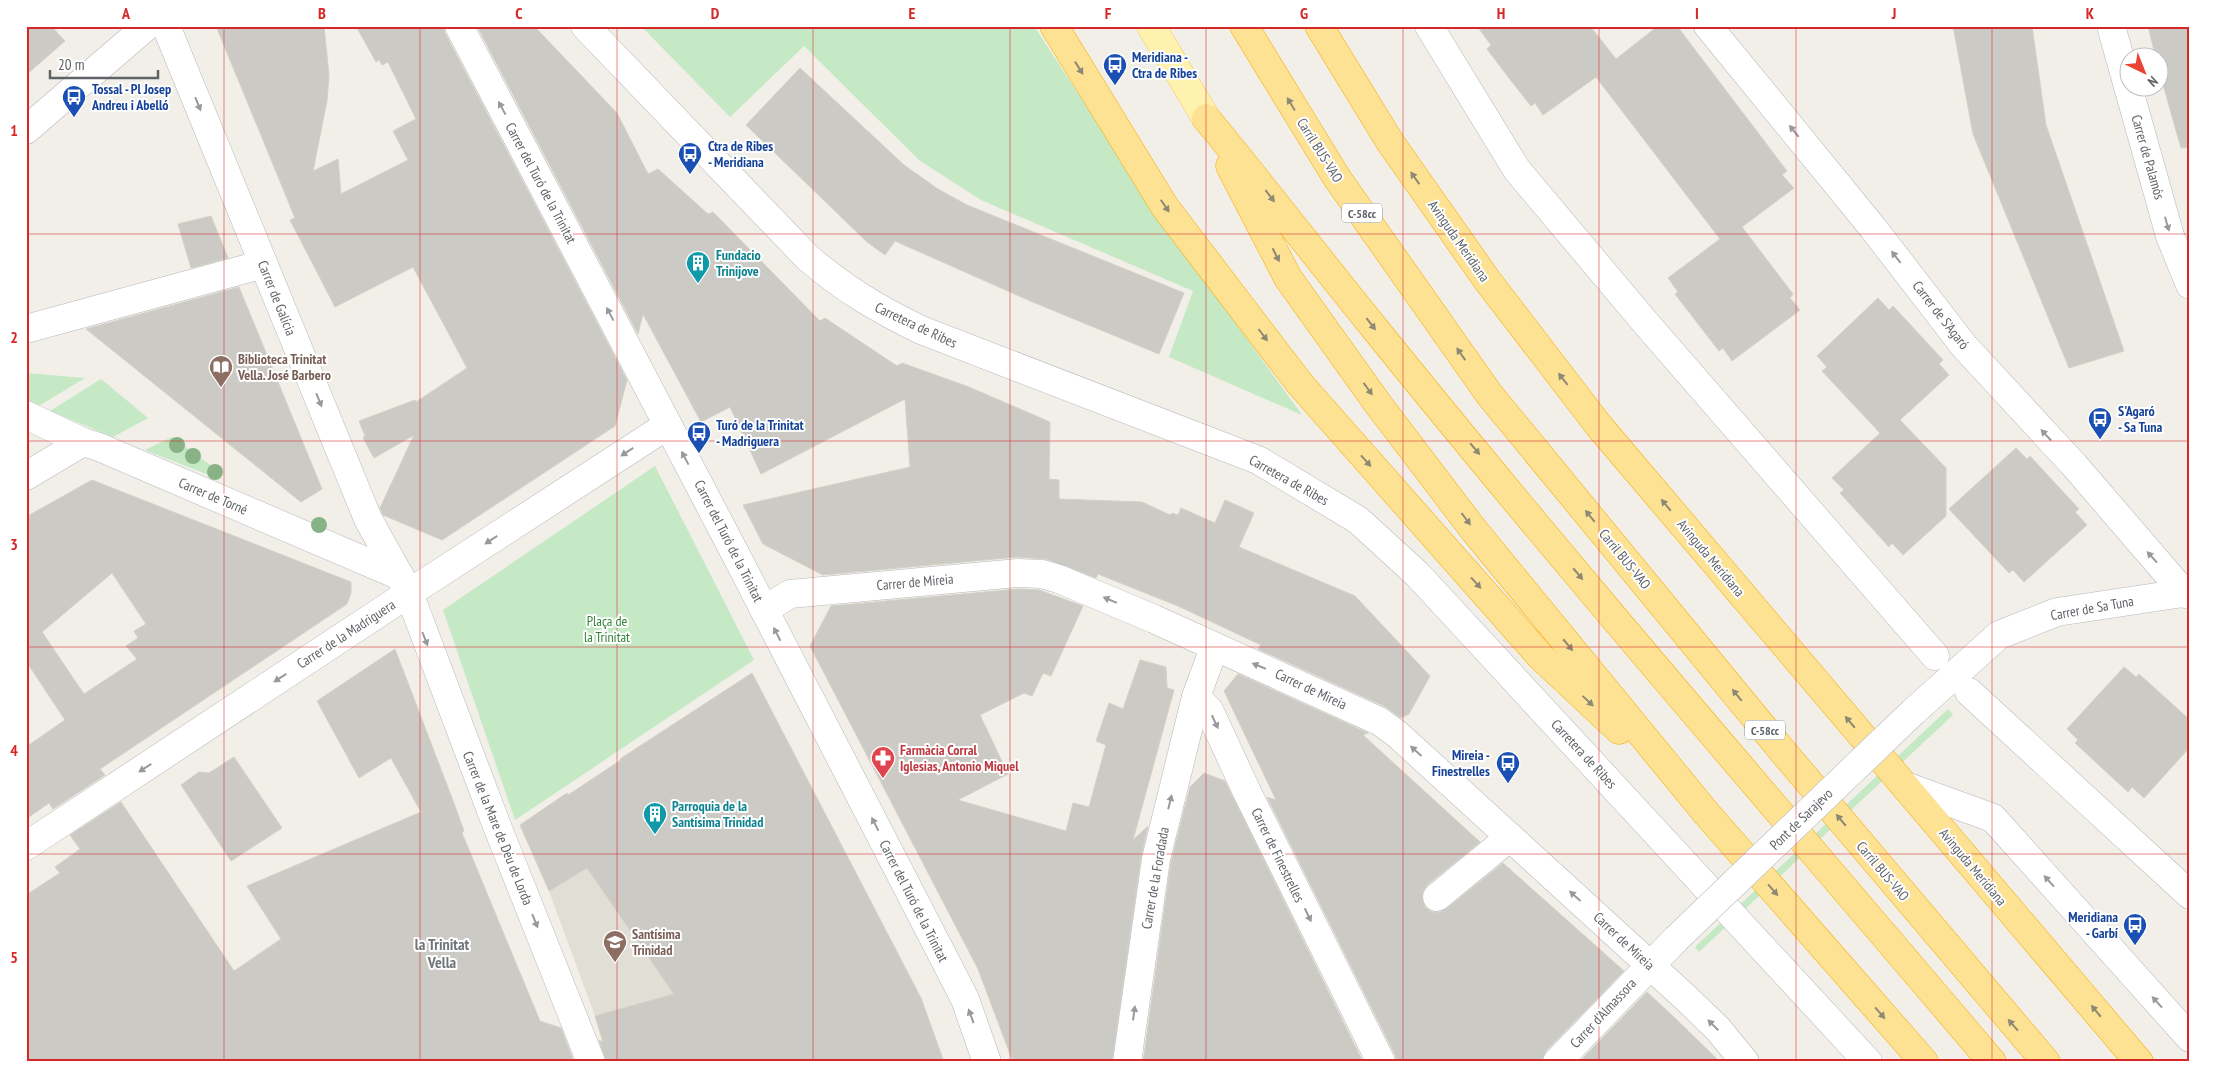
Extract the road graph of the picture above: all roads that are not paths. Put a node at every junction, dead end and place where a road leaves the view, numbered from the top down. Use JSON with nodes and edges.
{"nodes":[{"id":1,"x":147,"y":26,"type":"edge"},
{"id":2,"x":166,"y":26,"type":"edge"},
{"id":3,"x":460,"y":26,"type":"edge"},
{"id":4,"x":586,"y":26,"type":"edge"},
{"id":5,"x":1054,"y":26,"type":"edge"},
{"id":6,"x":1151,"y":26,"type":"edge"},
{"id":7,"x":1244,"y":26,"type":"edge"},
{"id":8,"x":1319,"y":26,"type":"edge"},
{"id":9,"x":1430,"y":26,"type":"edge"},
{"id":10,"x":1708,"y":26,"type":"edge"},
{"id":11,"x":2111,"y":26,"type":"edge"},
{"id":12,"x":1206,"y":118,"type":"junction"},
{"id":13,"x":26,"y":130,"type":"edge"},
{"id":14,"x":249,"y":268,"type":"dead end"},
{"id":15,"x":2190,"y":285,"type":"edge"},
{"id":16,"x":26,"y":328,"type":"edge"},
{"id":17,"x":26,"y":415,"type":"edge"},
{"id":18,"x":668,"y":425,"type":"junction"},
{"id":19,"x":83,"y":442,"type":"junction"},
{"id":20,"x":26,"y":476,"type":"edge"},
{"id":21,"x":404,"y":585,"type":"junction"},
{"id":22,"x":2187,"y":593,"type":"edge"},
{"id":23,"x":764,"y":610,"type":"junction"},
{"id":24,"x":1214,"y":648,"type":"junction"},
{"id":25,"x":1953,"y":674,"type":"junction"},
{"id":26,"x":1196,"y":696,"type":"junction"},
{"id":27,"x":1905,"y":786,"type":"junction"},
{"id":28,"x":1707,"y":814,"type":"junction"},
{"id":29,"x":1510,"y":837,"type":"junction"},
{"id":30,"x":26,"y":846,"type":"edge"},
{"id":31,"x":2190,"y":895,"type":"edge"},
{"id":32,"x":1437,"y":897,"type":"dead end"},
{"id":33,"x":1650,"y":964,"type":"junction"},
{"id":34,"x":2190,"y":1038,"type":"edge"},
{"id":35,"x":591,"y":1062,"type":"edge"},
{"id":36,"x":987,"y":1062,"type":"edge"},
{"id":37,"x":1127,"y":1062,"type":"edge"},
{"id":38,"x":1381,"y":1062,"type":"edge"},
{"id":39,"x":1557,"y":1062,"type":"edge"},
{"id":40,"x":1745,"y":1062,"type":"edge"},
{"id":41,"x":1868,"y":1062,"type":"edge"},
{"id":42,"x":1924,"y":1062,"type":"edge"},
{"id":43,"x":1992,"y":1062,"type":"edge"},
{"id":44,"x":2046,"y":1062,"type":"edge"},
{"id":45,"x":2139,"y":1062,"type":"edge"}],
"edges":[{"from":1,"to":13,"type":"street"},
{"from":2,"to":21,"type":"street","name":"Carrer de Galícia","one_way":true},
{"from":18,"to":3,"type":"street","name":"Carrer del Turó de la Trinitat","one_way":true},
{"from":4,"to":41,"type":"street","name":"Carretera de Ribes"},
{"from":5,"to":28,"type":"highway","one_way":true},
{"from":6,"to":12,"type":"main road"},
{"from":44,"to":7,"type":"highway","name":"Carril BUS-VAO","number":"C-58cc","one_way":true},
{"from":27,"to":8,"type":"highway","name":"Avinguda Meridiana","one_way":true},
{"from":9,"to":25,"type":"street"},
{"from":22,"to":10,"type":"street","name":"Carrer de S'Agaró","one_way":true},
{"from":11,"to":15,"type":"street","name":"Carrer de Palamós","one_way":true},
{"from":12,"to":28,"type":"highway","one_way":true},
{"from":12,"to":43,"type":"highway","one_way":true},
{"from":14,"to":16,"type":"street"},
{"from":17,"to":19,"type":"street","name":"Carrer de Torné"},
{"from":18,"to":21,"type":"street","name":"Carrer de la Madriguera","one_way":true},
{"from":23,"to":18,"type":"street","name":"Carrer del Turó de la Trinitat","one_way":true},
{"from":19,"to":20,"type":"street"},
{"from":19,"to":21,"type":"street","name":"Carrer de Torné"},
{"from":21,"to":30,"type":"street","name":"Carrer de la Madriguera","one_way":true},
{"from":21,"to":35,"type":"street","name":"Carrer de la Mare de Déu de Lorda","one_way":true},
{"from":22,"to":25,"type":"street","name":"Carrer de Sa Tuna"},
{"from":24,"to":23,"type":"street","name":"Carrer de Mireia","one_way":true},
{"from":36,"to":23,"type":"street","name":"Carrer del Turó de la Trinitat","one_way":true},
{"from":24,"to":26,"type":"street"},
{"from":29,"to":24,"type":"street","name":"Carrer de Mireia","one_way":true},
{"from":25,"to":31,"type":"street"},
{"from":25,"to":33,"type":"street","name":"Pont de Sarajevo","bridge":true},
{"from":37,"to":26,"type":"street","name":"Carrer de la Foradada","one_way":true},
{"from":26,"to":38,"type":"street","name":"Carrer de Finestrelles","one_way":true},
{"from":34,"to":27,"type":"street","one_way":true},
{"from":45,"to":27,"type":"highway","name":"Avinguda Meridiana","one_way":true},
{"from":28,"to":42,"type":"highway","one_way":true},
{"from":29,"to":32,"type":"street"},
{"from":33,"to":29,"type":"street","name":"Carrer de Mireia","one_way":true},
{"from":33,"to":39,"type":"street","name":"Carrer d'Almassora"},
{"from":40,"to":33,"type":"street","name":"Carrer de Mireia","one_way":true}]}
